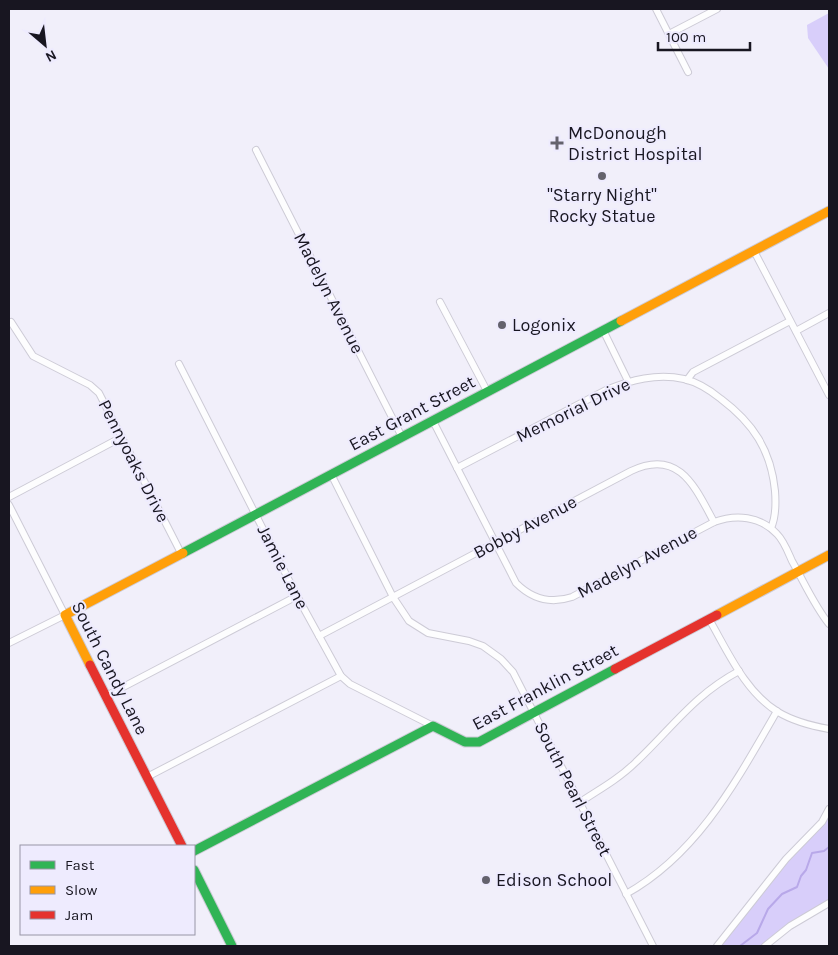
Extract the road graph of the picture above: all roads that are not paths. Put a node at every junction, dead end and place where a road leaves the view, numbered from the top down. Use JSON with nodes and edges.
{"nodes":[{"id":1,"x":656,"y":9,"type":"edge"},
{"id":2,"x":717,"y":9,"type":"edge"},
{"id":3,"x":669,"y":34,"type":"junction"},
{"id":4,"x":688,"y":72,"type":"dead end"},
{"id":5,"x":256,"y":150,"type":"dead end"},
{"id":6,"x":829,"y":211,"type":"edge"},
{"id":7,"x":754,"y":251,"type":"junction"},
{"id":8,"x":440,"y":302,"type":"dead end"},
{"id":9,"x":829,"y":313,"type":"edge"},
{"id":10,"x":790,"y":321,"type":"junction"},
{"id":11,"x":11,"y":322,"type":"dead end"},
{"id":12,"x":603,"y":330,"type":"junction"},
{"id":13,"x":796,"y":331,"type":"junction"},
{"id":14,"x":179,"y":364,"type":"dead end"},
{"id":15,"x":687,"y":380,"type":"junction"},
{"id":16,"x":628,"y":381,"type":"junction"},
{"id":17,"x":487,"y":391,"type":"junction"},
{"id":18,"x":829,"y":395,"type":"edge"},
{"id":19,"x":433,"y":421,"type":"junction"},
{"id":20,"x":402,"y":437,"type":"junction"},
{"id":21,"x":122,"y":438,"type":"junction"},
{"id":22,"x":457,"y":468,"type":"junction"},
{"id":23,"x":331,"y":474,"type":"junction"},
{"id":24,"x":9,"y":497,"type":"edge"},
{"id":25,"x":9,"y":505,"type":"edge"},
{"id":26,"x":256,"y":514,"type":"junction"},
{"id":27,"x":714,"y":522,"type":"junction"},
{"id":28,"x":771,"y":528,"type":"junction"},
{"id":29,"x":495,"y":544,"type":"junction"},
{"id":30,"x":181,"y":553,"type":"junction"},
{"id":31,"x":829,"y":555,"type":"edge"},
{"id":32,"x":798,"y":571,"type":"junction"},
{"id":33,"x":297,"y":596,"type":"junction"},
{"id":34,"x":393,"y":597,"type":"junction"},
{"id":35,"x":65,"y":615,"type":"junction"},
{"id":36,"x":709,"y":619,"type":"junction"},
{"id":37,"x":829,"y":624,"type":"edge"},
{"id":38,"x":319,"y":636,"type":"junction"},
{"id":39,"x":9,"y":643,"type":"edge"},
{"id":40,"x":739,"y":671,"type":"junction"},
{"id":41,"x":340,"y":676,"type":"junction"},
{"id":42,"x":106,"y":696,"type":"junction"},
{"id":43,"x":777,"y":711,"type":"junction"},
{"id":44,"x":534,"y":712,"type":"junction"},
{"id":45,"x":433,"y":726,"type":"junction"},
{"id":46,"x":829,"y":729,"type":"edge"},
{"id":47,"x":147,"y":777,"type":"junction"},
{"id":48,"x":580,"y":802,"type":"junction"},
{"id":49,"x":829,"y":809,"type":"edge"},
{"id":50,"x":181,"y":845,"type":"edge"},
{"id":51,"x":195,"y":850,"type":"edge"},
{"id":52,"x":195,"y":872,"type":"edge"},
{"id":53,"x":626,"y":894,"type":"junction"},
{"id":54,"x":829,"y":904,"type":"edge"},
{"id":55,"x":768,"y":945,"type":"edge"},
{"id":56,"x":232,"y":946,"type":"edge"},
{"id":57,"x":653,"y":946,"type":"edge"},
{"id":58,"x":717,"y":946,"type":"edge"}],
"edges":[{"from":1,"to":3,"type":"street"},
{"from":2,"to":3,"type":"street"},
{"from":3,"to":4,"type":"street"},
{"from":5,"to":20,"type":"street","name":"Madelyn Avenue"},
{"from":6,"to":7,"type":"main road","name":"East Grant Street"},
{"from":7,"to":10,"type":"street"},
{"from":7,"to":12,"type":"main road","name":"East Grant Street"},
{"from":8,"to":17,"type":"street"},
{"from":9,"to":13,"type":"street"},
{"from":10,"to":13,"type":"street"},
{"from":10,"to":15,"type":"street"},
{"from":11,"to":21,"type":"street","name":"Pennyoaks Drive"},
{"from":12,"to":16,"type":"street"},
{"from":12,"to":17,"type":"main road","name":"East Grant Street"},
{"from":13,"to":18,"type":"street"},
{"from":14,"to":26,"type":"street","name":"Jamie Lane"},
{"from":15,"to":16,"type":"street","name":"Memorial Drive"},
{"from":15,"to":28,"type":"street","name":"Memorial Drive"},
{"from":16,"to":22,"type":"street","name":"Memorial Drive"},
{"from":17,"to":19,"type":"main road","name":"East Grant Street"},
{"from":19,"to":20,"type":"main road","name":"East Grant Street"},
{"from":19,"to":22,"type":"street","name":"Madelyn Avenue"},
{"from":20,"to":23,"type":"main road","name":"East Grant Street"},
{"from":21,"to":24,"type":"street"},
{"from":21,"to":30,"type":"street","name":"Pennyoaks Drive"},
{"from":22,"to":29,"type":"street","name":"Madelyn Avenue"},
{"from":23,"to":26,"type":"main road","name":"East Grant Street"},
{"from":23,"to":34,"type":"street","name":"South Pearl Street"},
{"from":25,"to":35,"type":"street","name":"South Candy Lane"},
{"from":26,"to":30,"type":"main road","name":"East Grant Street"},
{"from":26,"to":33,"type":"street","name":"Jamie Lane"},
{"from":27,"to":28,"type":"street","name":"Madelyn Avenue"},
{"from":27,"to":29,"type":"street","name":"Madelyn Avenue"},
{"from":27,"to":29,"type":"street","name":"Bobby Avenue"},
{"from":28,"to":32,"type":"street"},
{"from":29,"to":34,"type":"street","name":"Bobby Avenue"},
{"from":30,"to":35,"type":"main road","name":"East Grant Street"},
{"from":31,"to":32,"type":"main road","name":"East Franklin Street"},
{"from":32,"to":36,"type":"main road","name":"East Franklin Street"},
{"from":32,"to":37,"type":"street"},
{"from":33,"to":38,"type":"street","name":"Jamie Lane"},
{"from":33,"to":42,"type":"street"},
{"from":34,"to":38,"type":"street","name":"Bobby Avenue"},
{"from":34,"to":44,"type":"street","name":"South Pearl Street"},
{"from":35,"to":39,"type":"street","name":"East Grant Street"},
{"from":35,"to":42,"type":"main road","name":"South Candy Lane"},
{"from":36,"to":40,"type":"street"},
{"from":36,"to":44,"type":"main road","name":"East Franklin Street"},
{"from":38,"to":41,"type":"street","name":"Jamie Lane"},
{"from":40,"to":43,"type":"street"},
{"from":40,"to":48,"type":"street"},
{"from":41,"to":45,"type":"street","name":"Jamie Lane"},
{"from":41,"to":47,"type":"street"},
{"from":42,"to":47,"type":"main road","name":"South Candy Lane"},
{"from":43,"to":46,"type":"street"},
{"from":43,"to":53,"type":"street"},
{"from":44,"to":45,"type":"main road","name":"East Franklin Street"},
{"from":44,"to":48,"type":"street","name":"South Pearl Street"},
{"from":45,"to":51,"type":"main road"},
{"from":47,"to":50,"type":"main road","name":"South Candy Lane"},
{"from":48,"to":53,"type":"street","name":"South Pearl Street"},
{"from":49,"to":58,"type":"street"},
{"from":52,"to":56,"type":"main road"},
{"from":53,"to":57,"type":"street","name":"South Pearl Street"},
{"from":54,"to":55,"type":"street"}]}
